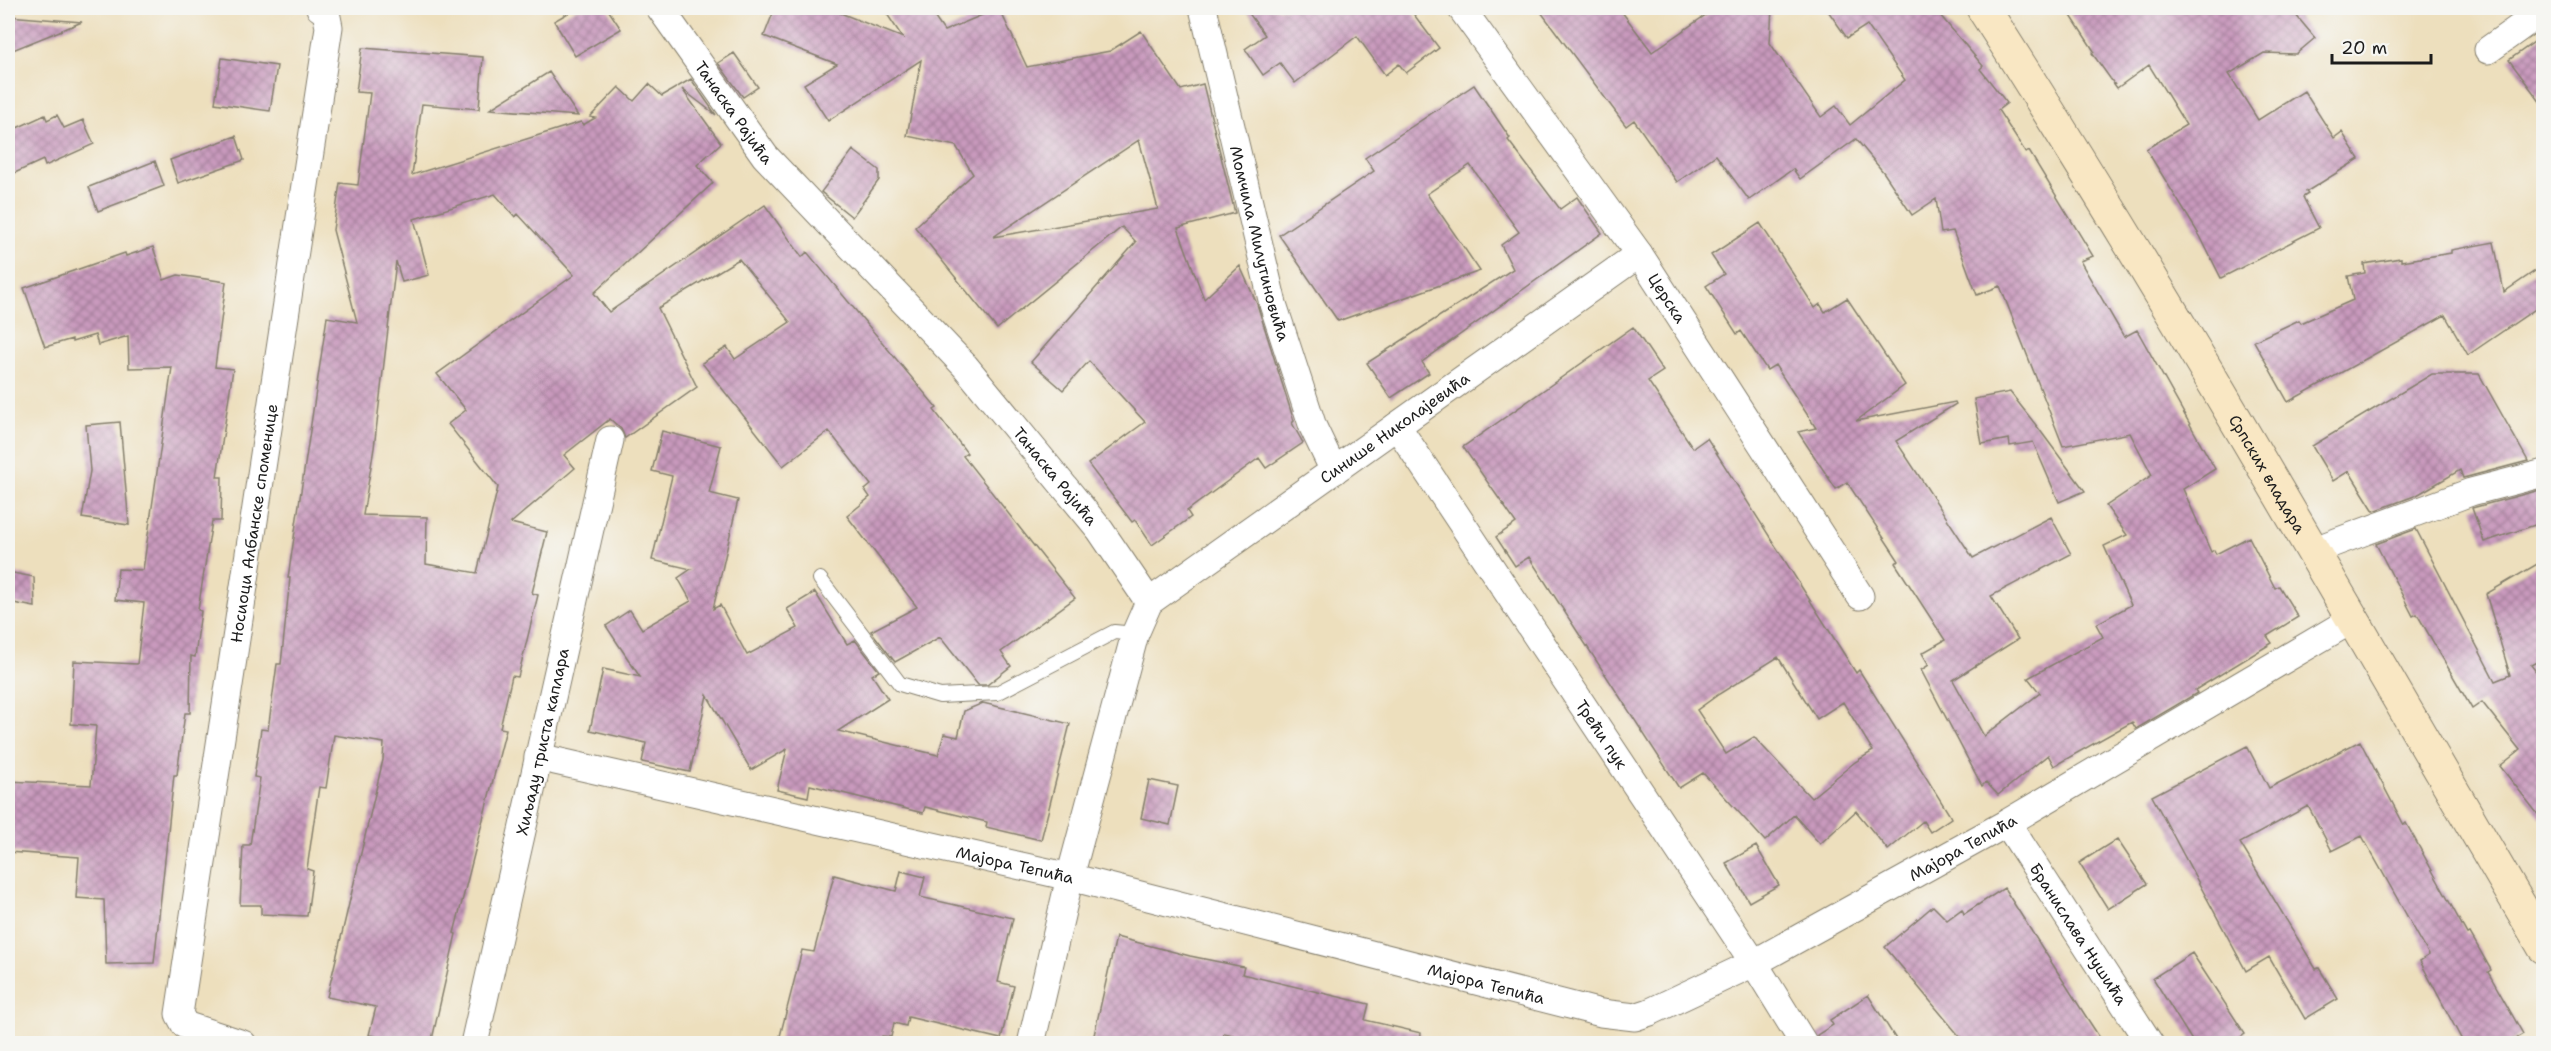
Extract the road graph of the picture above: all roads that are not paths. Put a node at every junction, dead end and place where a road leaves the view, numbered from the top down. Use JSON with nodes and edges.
{"nodes":[{"id":1,"x":320,"y":8,"type":"edge"},
{"id":2,"x":660,"y":8,"type":"edge"},
{"id":3,"x":1203,"y":8,"type":"edge"},
{"id":4,"x":1461,"y":8,"type":"edge"},
{"id":5,"x":1983,"y":8,"type":"edge"},
{"id":6,"x":2544,"y":10,"type":"edge"},
{"id":7,"x":2488,"y":50,"type":"dead end"},
{"id":8,"x":1639,"y":254,"type":"junction"},
{"id":9,"x":1397,"y":426,"type":"junction"},
{"id":10,"x":610,"y":440,"type":"dead end"},
{"id":11,"x":1334,"y":471,"type":"junction"},
{"id":12,"x":2544,"y":473,"type":"edge"},
{"id":13,"x":2312,"y":551,"type":"junction"},
{"id":14,"x":820,"y":579,"type":"dead end"},
{"id":15,"x":1860,"y":596,"type":"dead end"},
{"id":16,"x":1149,"y":602,"type":"junction"},
{"id":17,"x":2353,"y":619,"type":"junction"},
{"id":18,"x":1135,"y":634,"type":"junction"},
{"id":19,"x":538,"y":757,"type":"junction"},
{"id":20,"x":2007,"y":823,"type":"junction"},
{"id":21,"x":1070,"y":876,"type":"junction"},
{"id":22,"x":2544,"y":947,"type":"edge"},
{"id":23,"x":1754,"y":963,"type":"junction"},
{"id":24,"x":243,"y":1044,"type":"edge"},
{"id":25,"x":474,"y":1044,"type":"edge"},
{"id":26,"x":1031,"y":1044,"type":"edge"},
{"id":27,"x":1804,"y":1044,"type":"edge"},
{"id":28,"x":2150,"y":1044,"type":"edge"}],
"edges":[{"from":1,"to":24,"type":"street","name":"Носиоци Албанске споменице"},
{"from":2,"to":16,"type":"street","name":"Танаска Рајића"},
{"from":3,"to":11,"type":"street","name":"Момчила Милутиновића"},
{"from":4,"to":8,"type":"street","name":"Церска"},
{"from":5,"to":13,"type":"main road","name":"Српских владара"},
{"from":6,"to":7,"type":"street"},
{"from":8,"to":9,"type":"street","name":"Синише Николајевића"},
{"from":8,"to":15,"type":"street","name":"Церска"},
{"from":9,"to":11,"type":"street","name":"Синише Николајевића"},
{"from":9,"to":23,"type":"street","name":"Трећи пук"},
{"from":10,"to":19,"type":"street","name":"Хиљаду триста каплара"},
{"from":11,"to":16,"type":"street","name":"Синише Николајевића"},
{"from":12,"to":13,"type":"street"},
{"from":13,"to":17,"type":"main road","name":"Српских владара"},
{"from":14,"to":18,"type":"lane"},
{"from":16,"to":18,"type":"street"},
{"from":17,"to":20,"type":"street","name":"Мајора Тепића"},
{"from":17,"to":22,"type":"main road","name":"Српских владара"},
{"from":18,"to":21,"type":"street"},
{"from":19,"to":21,"type":"street","name":"Мајора Тепића"},
{"from":19,"to":25,"type":"street","name":"Хиљаду триста каплара"},
{"from":20,"to":23,"type":"street","name":"Мајора Тепића"},
{"from":20,"to":28,"type":"street","name":"Бранислава Нушића"},
{"from":21,"to":23,"type":"street","name":"Мајора Тепића"},
{"from":21,"to":26,"type":"street"},
{"from":23,"to":27,"type":"street","name":"Трећи пук"}]}
